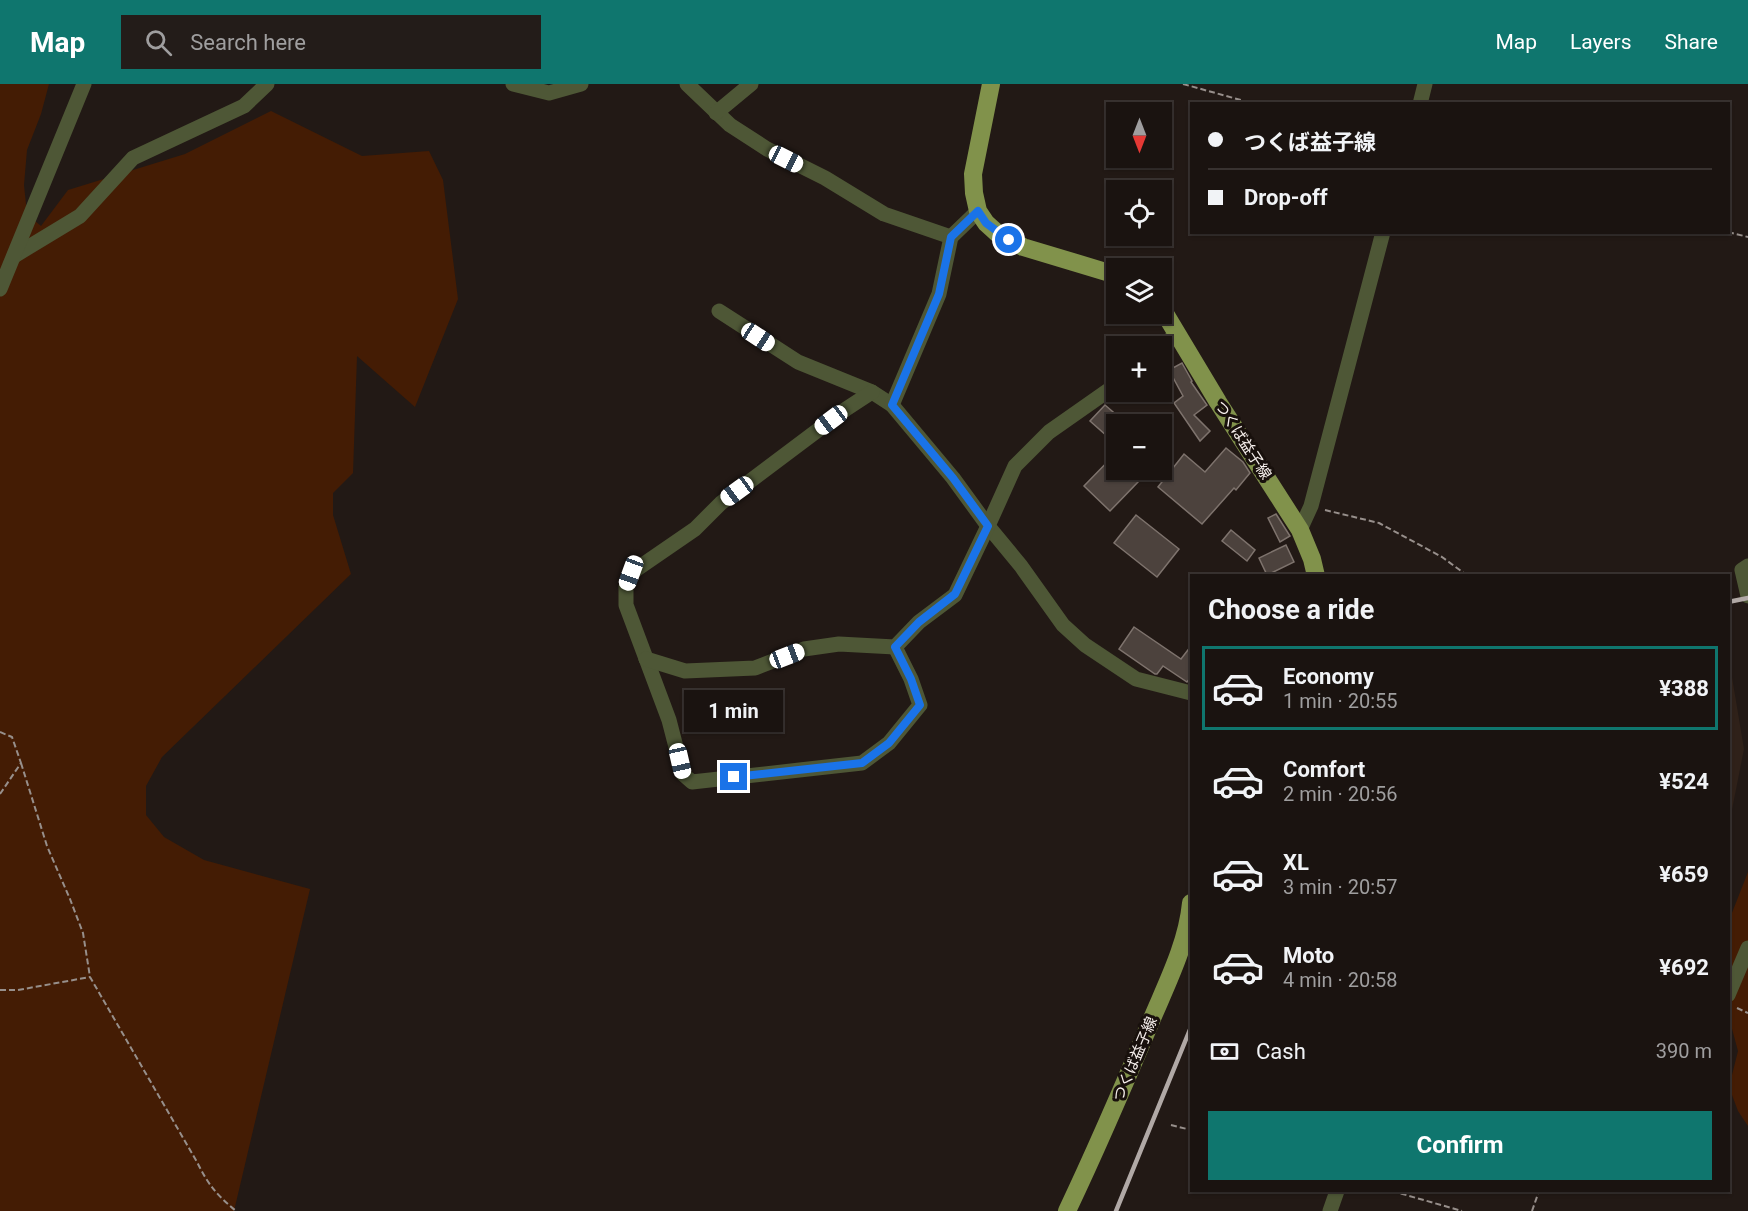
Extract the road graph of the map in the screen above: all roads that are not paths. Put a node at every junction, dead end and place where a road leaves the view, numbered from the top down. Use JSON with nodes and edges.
{"nodes":[{"id":1,"x":84,"y":84,"type":"edge"},
{"id":2,"x":267,"y":84,"type":"edge"},
{"id":3,"x":513,"y":84,"type":"edge"},
{"id":4,"x":581,"y":84,"type":"edge"},
{"id":5,"x":687,"y":84,"type":"edge"},
{"id":6,"x":751,"y":84,"type":"edge"},
{"id":7,"x":992,"y":84,"type":"edge"},
{"id":8,"x":1425,"y":84,"type":"edge"},
{"id":9,"x":1420,"y":102,"type":"edge"},
{"id":10,"x":716,"y":113,"type":"junction"},
{"id":11,"x":978,"y":211,"type":"junction"},
{"id":12,"x":1382,"y":234,"type":"edge"},
{"id":13,"x":951,"y":237,"type":"junction"},
{"id":14,"x":14,"y":256,"type":"junction"},
{"id":15,"x":1106,"y":272,"type":"edge"},
{"id":16,"x":0,"y":289,"type":"edge"},
{"id":17,"x":719,"y":311,"type":"dead end"},
{"id":18,"x":1171,"y":324,"type":"edge"},
{"id":19,"x":1177,"y":333,"type":"junction"},
{"id":20,"x":1172,"y":338,"type":"edge"},
{"id":21,"x":872,"y":392,"type":"junction"},
{"id":22,"x":1106,"y":392,"type":"edge"},
{"id":23,"x":892,"y":405,"type":"junction"},
{"id":24,"x":988,"y":526,"type":"junction"},
{"id":25,"x":1300,"y":530,"type":"junction"},
{"id":26,"x":1748,"y":566,"type":"edge"},
{"id":27,"x":1316,"y":574,"type":"edge"},
{"id":28,"x":1748,"y":596,"type":"edge"},
{"id":29,"x":895,"y":647,"type":"junction"},
{"id":30,"x":646,"y":659,"type":"junction"},
{"id":31,"x":1190,"y":693,"type":"edge"},
{"id":32,"x":1190,"y":910,"type":"edge"},
{"id":33,"x":1748,"y":948,"type":"edge"},
{"id":34,"x":1730,"y":990,"type":"edge"},
{"id":35,"x":1337,"y":1192,"type":"edge"},
{"id":36,"x":1067,"y":1211,"type":"edge"},
{"id":37,"x":1330,"y":1211,"type":"edge"}],
"edges":[{"from":1,"to":14,"type":"street"},
{"from":2,"to":14,"type":"street"},
{"from":3,"to":4,"type":"street"},
{"from":5,"to":10,"type":"street"},
{"from":6,"to":10,"type":"street"},
{"from":7,"to":11,"type":"main road"},
{"from":8,"to":9,"type":"street"},
{"from":10,"to":13,"type":"street"},
{"from":11,"to":13,"type":"street"},
{"from":11,"to":15,"type":"main road"},
{"from":12,"to":25,"type":"street"},
{"from":13,"to":23,"type":"street"},
{"from":14,"to":16,"type":"street"},
{"from":17,"to":21,"type":"street"},
{"from":18,"to":19,"type":"main road","name":"つくば益子線"},
{"from":19,"to":20,"type":"street"},
{"from":19,"to":25,"type":"main road","name":"つくば益子線"},
{"from":21,"to":23,"type":"street"},
{"from":21,"to":30,"type":"street"},
{"from":22,"to":24,"type":"street"},
{"from":23,"to":24,"type":"street"},
{"from":24,"to":29,"type":"street"},
{"from":24,"to":31,"type":"street"},
{"from":25,"to":27,"type":"main road","name":"つくば益子線"},
{"from":26,"to":28,"type":"street"},
{"from":29,"to":30,"type":"street"},
{"from":29,"to":30,"type":"street"},
{"from":32,"to":36,"type":"main road","name":"つくば益子線"},
{"from":33,"to":34,"type":"street"},
{"from":35,"to":37,"type":"street"}]}
